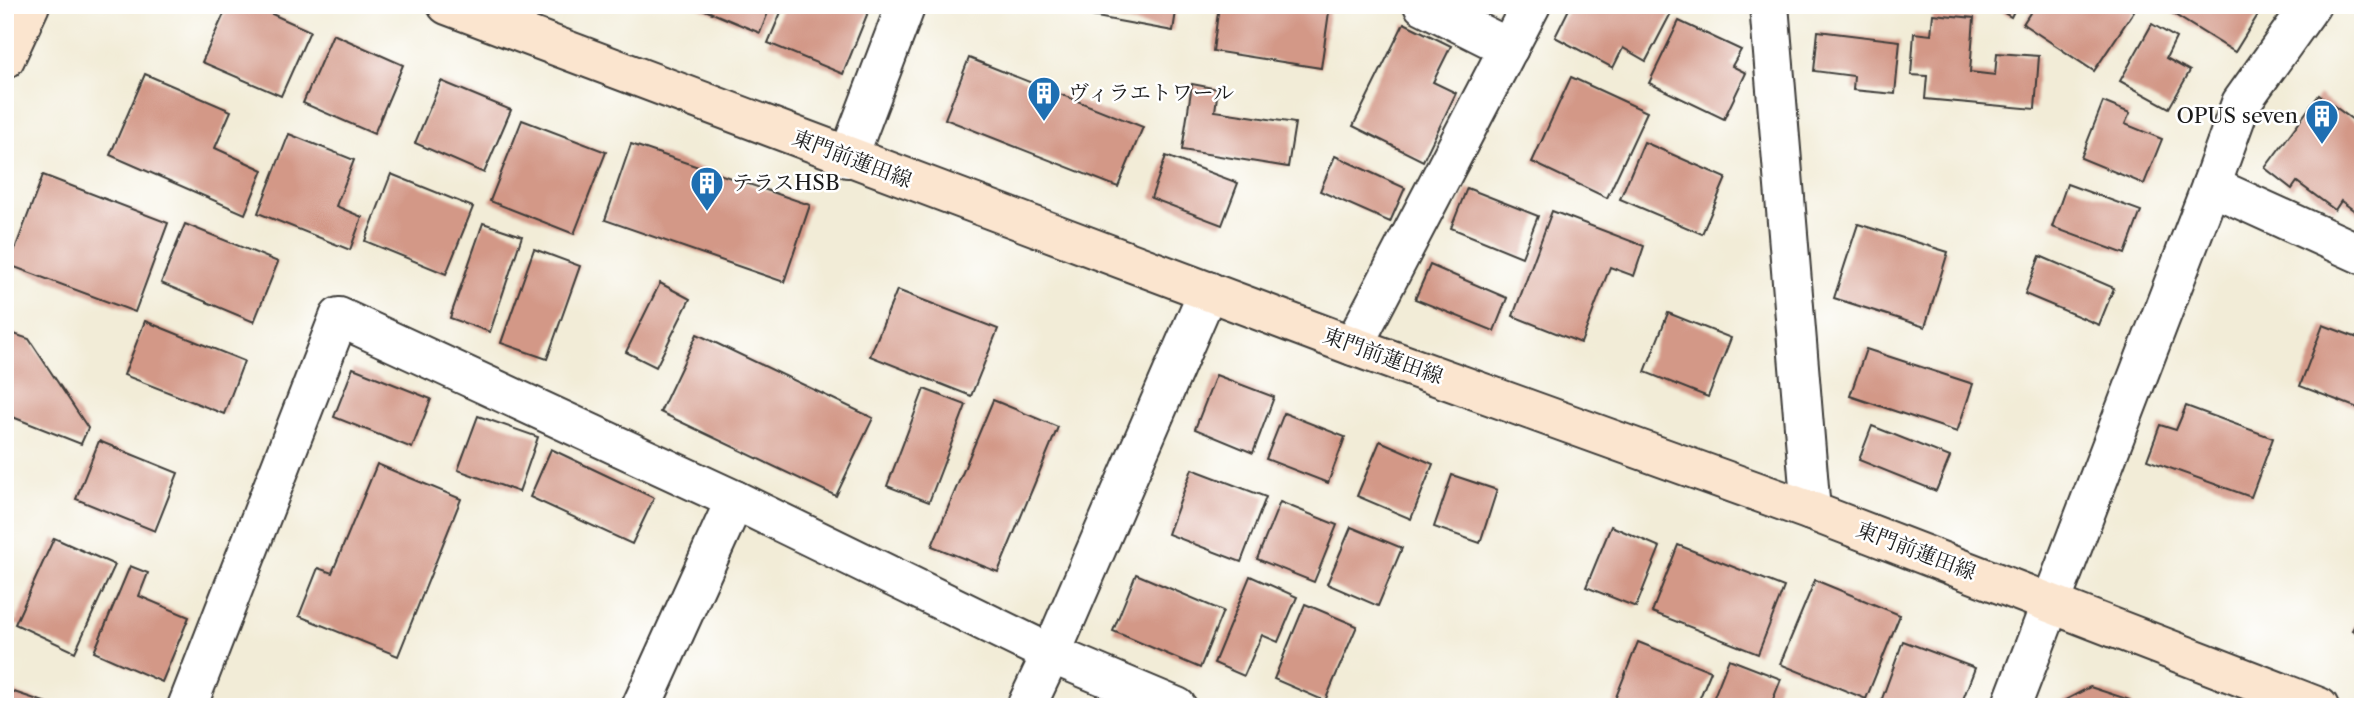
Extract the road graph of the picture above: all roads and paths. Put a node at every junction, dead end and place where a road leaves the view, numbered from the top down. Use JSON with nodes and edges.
{"nodes":[{"id":1,"x":30,"y":5,"type":"edge"},
{"id":2,"x":447,"y":5,"type":"edge"},
{"id":3,"x":906,"y":5,"type":"edge"},
{"id":4,"x":1423,"y":5,"type":"edge"},
{"id":5,"x":1531,"y":5,"type":"edge"},
{"id":6,"x":1769,"y":5,"type":"edge"},
{"id":7,"x":2311,"y":5,"type":"edge"},
{"id":8,"x":1509,"y":48,"type":"junction"},
{"id":9,"x":5,"y":59,"type":"edge"},
{"id":10,"x":848,"y":158,"type":"junction"},
{"id":11,"x":2211,"y":186,"type":"junction"},
{"id":12,"x":2363,"y":255,"type":"edge"},
{"id":13,"x":1208,"y":291,"type":"junction"},
{"id":14,"x":1353,"y":346,"type":"junction"},
{"id":15,"x":734,"y":500,"type":"junction"},
{"id":16,"x":1811,"y":511,"type":"junction"},
{"id":17,"x":2052,"y":603,"type":"junction"},
{"id":18,"x":1051,"y":654,"type":"junction"},
{"id":19,"x":187,"y":707,"type":"edge"},
{"id":20,"x":641,"y":707,"type":"edge"},
{"id":21,"x":1026,"y":707,"type":"edge"},
{"id":22,"x":1177,"y":707,"type":"edge"},
{"id":23,"x":2011,"y":707,"type":"edge"},
{"id":24,"x":2319,"y":707,"type":"edge"}],
"edges":[{"from":1,"to":9,"type":"main road"},
{"from":2,"to":10,"type":"main road","name":"東門前蓮田線"},
{"from":3,"to":10,"type":"street"},
{"from":4,"to":8,"type":"street"},
{"from":5,"to":8,"type":"street"},
{"from":6,"to":16,"type":"street"},
{"from":7,"to":11,"type":"street"},
{"from":8,"to":14,"type":"street"},
{"from":10,"to":13,"type":"main road","name":"東門前蓮田線"},
{"from":11,"to":12,"type":"street"},
{"from":11,"to":17,"type":"street"},
{"from":13,"to":14,"type":"main road","name":"東門前蓮田線"},
{"from":13,"to":18,"type":"street"},
{"from":14,"to":16,"type":"main road","name":"東門前蓮田線"},
{"from":15,"to":18,"type":"street"},
{"from":15,"to":19,"type":"street"},
{"from":15,"to":20,"type":"street"},
{"from":16,"to":17,"type":"main road","name":"東門前蓮田線"},
{"from":17,"to":23,"type":"street"},
{"from":17,"to":24,"type":"main road","name":"東門前蓮田線"},
{"from":18,"to":21,"type":"street"},
{"from":18,"to":22,"type":"street"}]}
